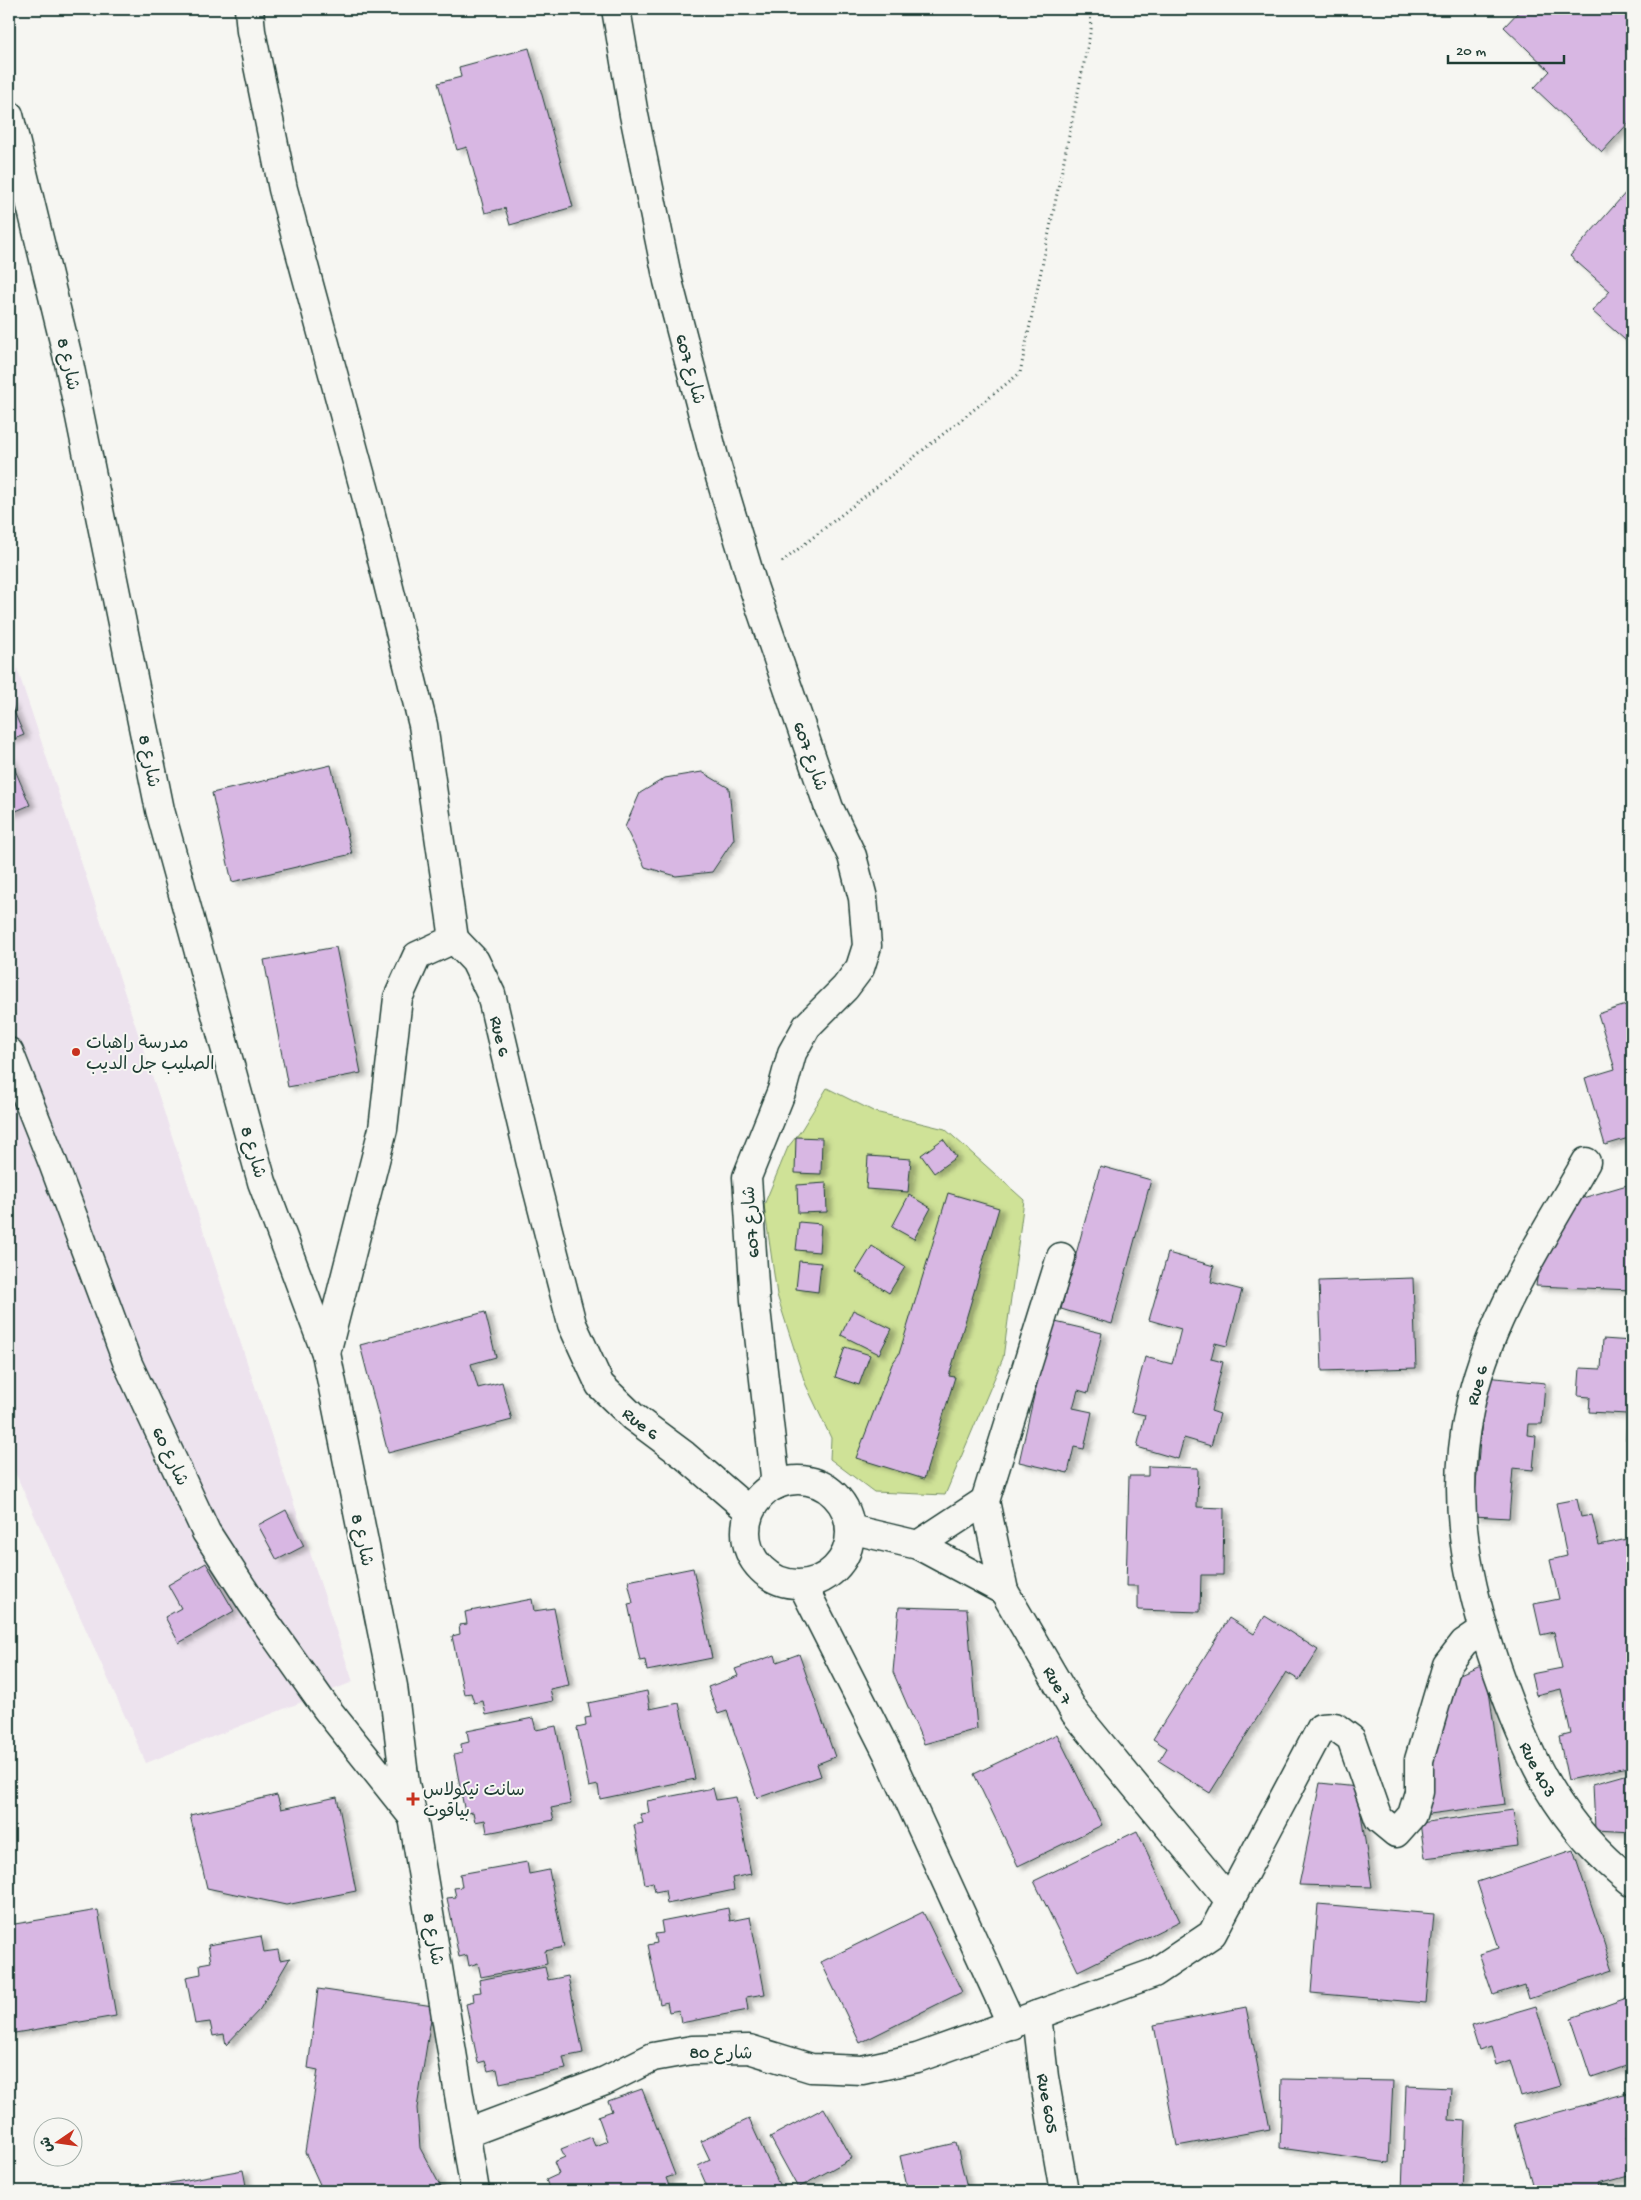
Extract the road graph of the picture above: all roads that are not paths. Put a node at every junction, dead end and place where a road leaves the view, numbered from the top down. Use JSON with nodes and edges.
{"nodes":[{"id":1,"x":249,"y":9,"type":"edge"},
{"id":2,"x":616,"y":9,"type":"edge"},
{"id":3,"x":9,"y":115,"type":"edge"},
{"id":4,"x":454,"y":939,"type":"junction"},
{"id":5,"x":9,"y":1052,"type":"edge"},
{"id":6,"x":1586,"y":1162,"type":"dead end"},
{"id":7,"x":1061,"y":1257,"type":"dead end"},
{"id":8,"x":326,"y":1353,"type":"junction"},
{"id":9,"x":776,"y":1485,"type":"junction"},
{"id":10,"x":984,"y":1501,"type":"junction"},
{"id":11,"x":750,"y":1511,"type":"junction"},
{"id":12,"x":850,"y":1529,"type":"junction"},
{"id":13,"x":918,"y":1545,"type":"junction"},
{"id":14,"x":802,"y":1586,"type":"junction"},
{"id":15,"x":1004,"y":1591,"type":"junction"},
{"id":16,"x":1483,"y":1630,"type":"junction"},
{"id":17,"x":413,"y":1817,"type":"junction"},
{"id":18,"x":1632,"y":1882,"type":"edge"},
{"id":19,"x":1230,"y":1901,"type":"junction"},
{"id":20,"x":1025,"y":2020,"type":"junction"},
{"id":21,"x":467,"y":2133,"type":"junction"},
{"id":22,"x":475,"y":2191,"type":"edge"},
{"id":23,"x":1064,"y":2191,"type":"edge"}],
"edges":[{"from":1,"to":4,"type":"street"},
{"from":2,"to":9,"type":"street","name":"شارع 607"},
{"from":3,"to":8,"type":"street","name":"شارع 8"},
{"from":4,"to":8,"type":"street"},
{"from":4,"to":11,"type":"street","name":"Rue 6"},
{"from":5,"to":17,"type":"street","name":"شارع 60"},
{"from":6,"to":16,"type":"street","name":"Rue 6"},
{"from":7,"to":10,"type":"street"},
{"from":8,"to":17,"type":"street","name":"شارع 8"},
{"from":9,"to":11,"type":"street"},
{"from":9,"to":12,"type":"street"},
{"from":10,"to":13,"type":"street"},
{"from":10,"to":15,"type":"street"},
{"from":11,"to":14,"type":"street"},
{"from":12,"to":13,"type":"street"},
{"from":12,"to":14,"type":"street"},
{"from":13,"to":15,"type":"street"},
{"from":14,"to":20,"type":"street","name":"Rue 605"},
{"from":15,"to":19,"type":"street","name":"Rue 7"},
{"from":16,"to":18,"type":"street","name":"Rue 403"},
{"from":16,"to":19,"type":"street","name":"شارع 80"},
{"from":17,"to":21,"type":"street","name":"شارع 8"},
{"from":19,"to":20,"type":"street","name":"شارع 80"},
{"from":20,"to":21,"type":"street","name":"شارع 80"},
{"from":20,"to":23,"type":"street","name":"Rue 605"},
{"from":21,"to":22,"type":"street","name":"شارع 8"}]}
